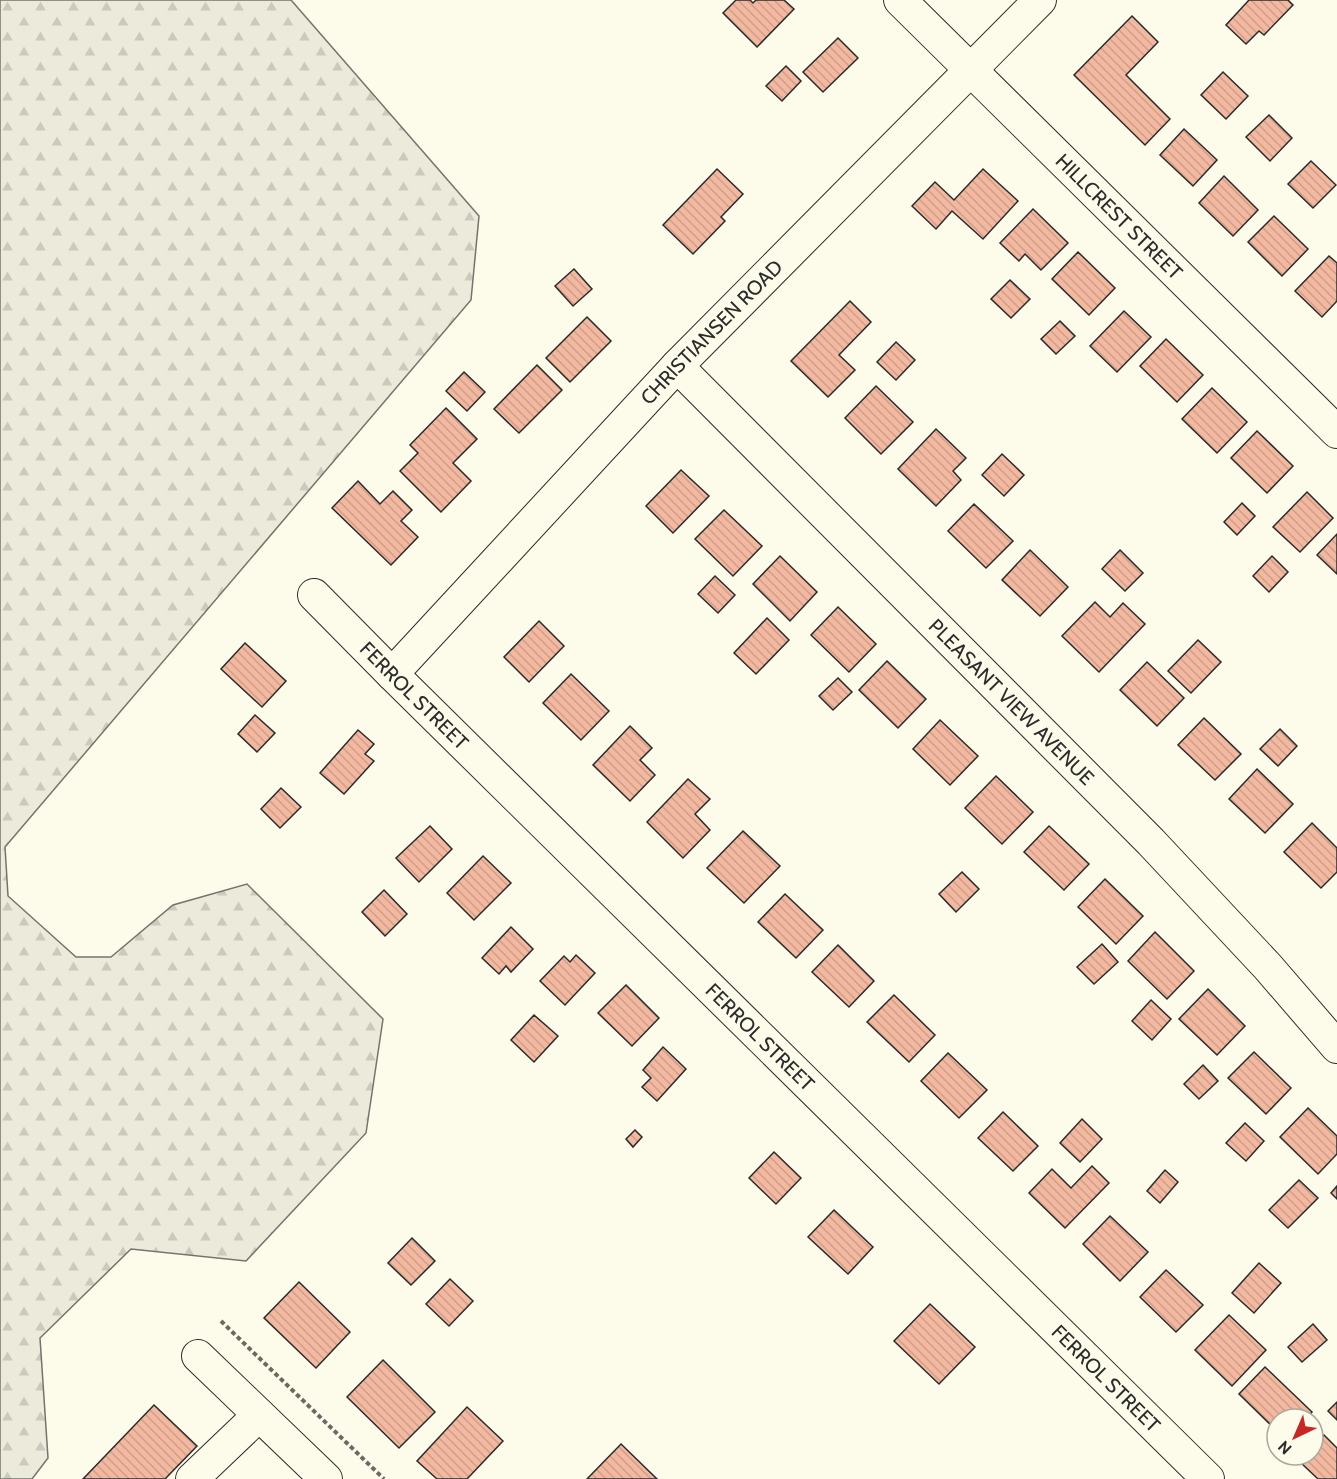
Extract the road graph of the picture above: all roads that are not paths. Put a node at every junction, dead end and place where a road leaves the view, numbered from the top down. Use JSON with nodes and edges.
{"nodes":[{"id":1,"x":900,"y":0,"type":"edge"},
{"id":2,"x":1040,"y":0,"type":"edge"},
{"id":3,"x":971,"y":69,"type":"junction"},
{"id":4,"x":677,"y":366,"type":"junction"},
{"id":5,"x":1337,"y":432,"type":"edge"},
{"id":6,"x":314,"y":595,"type":"dead end"},
{"id":7,"x":392,"y":674,"type":"junction"},
{"id":8,"x":1337,"y":1047,"type":"edge"},
{"id":9,"x":198,"y":1356,"type":"dead end"},
{"id":10,"x":259,"y":1414,"type":"junction"},
{"id":11,"x":192,"y":1479,"type":"edge"},
{"id":12,"x":326,"y":1479,"type":"edge"},
{"id":13,"x":1208,"y":1479,"type":"edge"}],
"edges":[{"from":1,"to":3,"type":"street","name":"HILLCREST STREET"},
{"from":2,"to":3,"type":"street","name":"CHRISTIANSEN ROAD"},
{"from":3,"to":4,"type":"street","name":"CHRISTIANSEN ROAD"},
{"from":3,"to":5,"type":"street","name":"HILLCREST STREET"},
{"from":4,"to":7,"type":"street","name":"CHRISTIANSEN ROAD"},
{"from":4,"to":8,"type":"street","name":"PLEASANT VIEW AVENUE"},
{"from":6,"to":7,"type":"street","name":"FERROL STREET"},
{"from":7,"to":13,"type":"street","name":"FERROL STREET"},
{"from":9,"to":10,"type":"street"},
{"from":10,"to":11,"type":"street"},
{"from":10,"to":12,"type":"street"}]}
